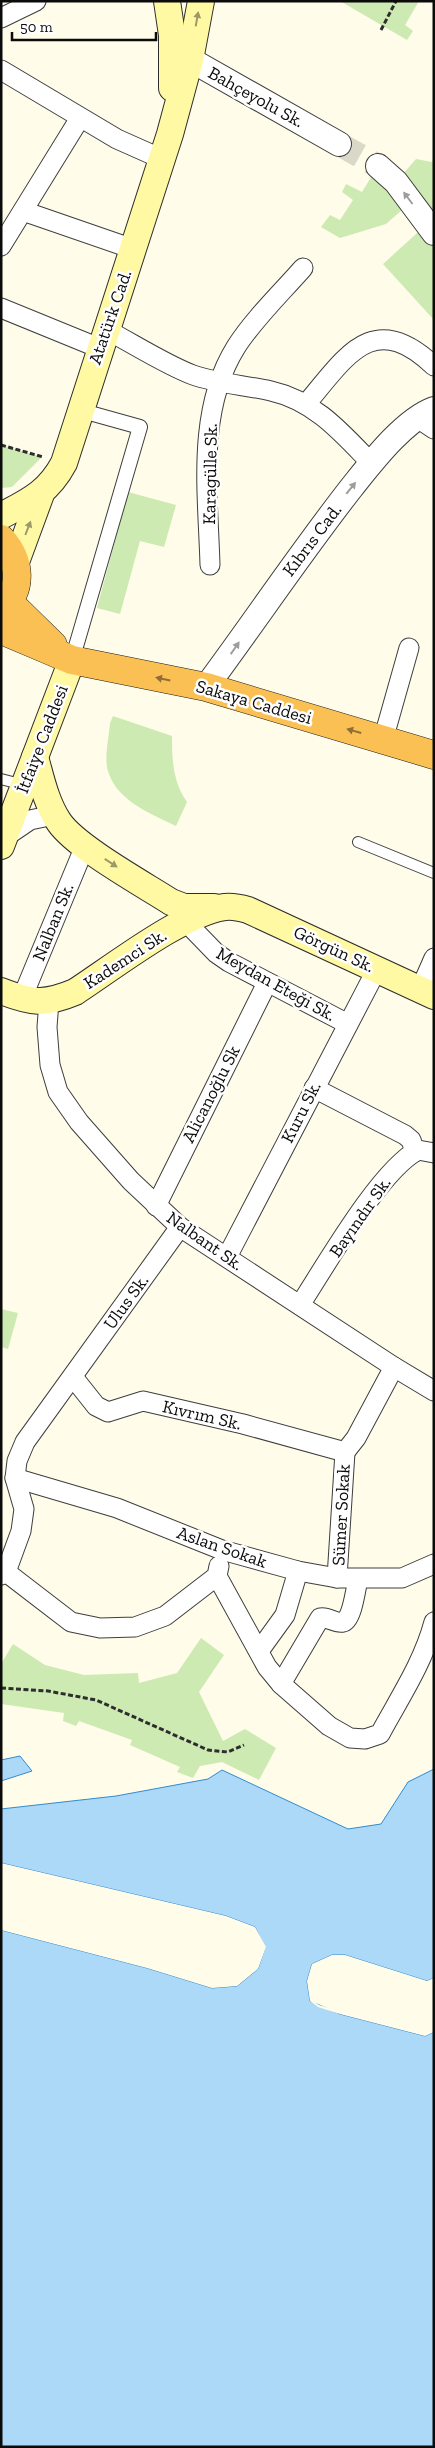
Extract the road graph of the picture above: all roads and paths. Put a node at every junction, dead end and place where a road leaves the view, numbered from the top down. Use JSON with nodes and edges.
{"nodes":[{"id":1,"x":36,"y":1,"type":"edge"},
{"id":2,"x":167,"y":1,"type":"edge"},
{"id":3,"x":201,"y":1,"type":"edge"},
{"id":4,"x":396,"y":1,"type":"edge"},
{"id":5,"x":1,"y":18,"type":"edge"},
{"id":6,"x":381,"y":30,"type":"dead end"},
{"id":7,"x":181,"y":59,"type":"junction"},
{"id":8,"x":1,"y":70,"type":"edge"},
{"id":9,"x":80,"y":118,"type":"junction"},
{"id":10,"x":340,"y":144,"type":"tunnel mouth"},
{"id":11,"x":162,"y":159,"type":"junction"},
{"id":12,"x":378,"y":166,"type":"tunnel mouth"},
{"id":13,"x":23,"y":211,"type":"junction"},
{"id":14,"x":434,"y":234,"type":"edge"},
{"id":15,"x":1,"y":246,"type":"edge"},
{"id":16,"x":133,"y":249,"type":"junction"},
{"id":17,"x":303,"y":268,"type":"dead end"},
{"id":18,"x":1,"y":308,"type":"edge"},
{"id":19,"x":102,"y":338,"type":"junction"},
{"id":20,"x":434,"y":366,"type":"edge"},
{"id":21,"x":220,"y":384,"type":"junction"},
{"id":22,"x":306,"y":404,"type":"junction"},
{"id":23,"x":79,"y":410,"type":"junction"},
{"id":24,"x":429,"y":419,"type":"edge"},
{"id":25,"x":1,"y":445,"type":"edge"},
{"id":26,"x":64,"y":463,"type":"junction"},
{"id":27,"x":371,"y":463,"type":"junction"},
{"id":28,"x":41,"y":494,"type":"junction"},
{"id":29,"x":1,"y":516,"type":"edge"},
{"id":30,"x":1,"y":539,"type":"edge"},
{"id":31,"x":16,"y":562,"type":"junction"},
{"id":32,"x":210,"y":565,"type":"dead end"},
{"id":33,"x":5,"y":606,"type":"edge"},
{"id":34,"x":1,"y":630,"type":"edge"},
{"id":35,"x":410,"y":648,"type":"dead end"},
{"id":36,"x":72,"y":660,"type":"junction"},
{"id":37,"x":206,"y":687,"type":"junction"},
{"id":38,"x":383,"y":740,"type":"junction"},
{"id":39,"x":434,"y":755,"type":"edge"},
{"id":40,"x":35,"y":756,"type":"junction"},
{"id":41,"x":13,"y":782,"type":"edge"},
{"id":42,"x":58,"y":821,"type":"junction"},
{"id":43,"x":3,"y":842,"type":"edge"},
{"id":44,"x":358,"y":842,"type":"dead end"},
{"id":45,"x":85,"y":846,"type":"junction"},
{"id":46,"x":434,"y":873,"type":"edge"},
{"id":47,"x":237,"y":908,"type":"junction"},
{"id":48,"x":185,"y":921,"type":"junction"},
{"id":49,"x":434,"y":958,"type":"edge"},
{"id":50,"x":377,"y":969,"type":"junction"},
{"id":51,"x":267,"y":983,"type":"junction"},
{"id":52,"x":427,"y":993,"type":"edge"},
{"id":53,"x":11,"y":995,"type":"edge"},
{"id":54,"x":49,"y":1002,"type":"junction"},
{"id":55,"x":348,"y":1024,"type":"junction"},
{"id":56,"x":314,"y":1088,"type":"junction"},
{"id":57,"x":414,"y":1152,"type":"junction"},
{"id":58,"x":434,"y":1153,"type":"edge"},
{"id":59,"x":156,"y":1206,"type":"junction"},
{"id":60,"x":180,"y":1227,"type":"junction"},
{"id":61,"x":227,"y":1257,"type":"junction"},
{"id":62,"x":300,"y":1304,"type":"junction"},
{"id":63,"x":394,"y":1367,"type":"junction"},
{"id":64,"x":73,"y":1377,"type":"junction"},
{"id":65,"x":434,"y":1391,"type":"edge"},
{"id":66,"x":345,"y":1452,"type":"junction"},
{"id":67,"x":15,"y":1478,"type":"junction"},
{"id":68,"x":222,"y":1550,"type":"junction"},
{"id":69,"x":434,"y":1564,"type":"edge"},
{"id":70,"x":298,"y":1571,"type":"junction"},
{"id":71,"x":4,"y":1574,"type":"edge"},
{"id":72,"x":217,"y":1576,"type":"junction"},
{"id":73,"x":337,"y":1578,"type":"junction"},
{"id":74,"x":358,"y":1579,"type":"junction"},
{"id":75,"x":434,"y":1622,"type":"edge"},
{"id":76,"x":259,"y":1651,"type":"junction"},
{"id":77,"x":281,"y":1684,"type":"junction"},
{"id":78,"x":1,"y":1688,"type":"edge"},
{"id":79,"x":244,"y":1745,"type":"dead end"}],
"edges":[{"from":1,"to":5,"type":"street"},
{"from":2,"to":7,"type":"main road"},
{"from":7,"to":3,"type":"main road","one_way":true},
{"from":4,"to":6,"type":"path"},
{"from":7,"to":10,"type":"street","name":"Bahçeyolu Sk."},
{"from":7,"to":11,"type":"main road","name":"Atatürk Cad."},
{"from":8,"to":9,"type":"street"},
{"from":9,"to":11,"type":"street"},
{"from":9,"to":13,"type":"street"},
{"from":11,"to":16,"type":"main road","name":"Atatürk Cad."},
{"from":14,"to":12,"type":"street","one_way":true},
{"from":13,"to":15,"type":"street"},
{"from":13,"to":16,"type":"street"},
{"from":16,"to":19,"type":"main road","name":"Atatürk Cad."},
{"from":17,"to":21,"type":"street","name":"Karagülle Sk."},
{"from":18,"to":19,"type":"street"},
{"from":19,"to":21,"type":"street"},
{"from":19,"to":23,"type":"main road","name":"Atatürk Cad."},
{"from":20,"to":22,"type":"street"},
{"from":21,"to":22,"type":"street"},
{"from":21,"to":32,"type":"street","name":"Karagülle Sk."},
{"from":22,"to":27,"type":"street"},
{"from":23,"to":26,"type":"main road","name":"Atatürk Cad."},
{"from":23,"to":36,"type":"street"},
{"from":24,"to":27,"type":"street","name":"Kıbrıs Cad."},
{"from":25,"to":26,"type":"path"},
{"from":26,"to":28,"type":"main road","name":"Atatürk Cad."},
{"from":37,"to":27,"type":"street","name":"Kıbrıs Cad.","one_way":true},
{"from":28,"to":29,"type":"main road"},
{"from":31,"to":28,"type":"main road","one_way":true},
{"from":30,"to":31,"type":"highway"},
{"from":31,"to":33,"type":"highway"},
{"from":33,"to":36,"type":"highway"},
{"from":34,"to":36,"type":"highway","name":"Sakaya Caddesi"},
{"from":35,"to":38,"type":"street"},
{"from":37,"to":36,"type":"highway","name":"Sakaya Caddesi","one_way":true},
{"from":36,"to":40,"type":"main road","name":"İtfaiye Caddesi"},
{"from":38,"to":37,"type":"highway","name":"Sakaya Caddesi","one_way":true},
{"from":38,"to":39,"type":"highway","name":"Sakaya Caddesi"},
{"from":40,"to":41,"type":"main road","name":"İtfaiye Caddesi"},
{"from":40,"to":42,"type":"main road"},
{"from":41,"to":43,"type":"main road","name":"İtfaiye Caddesi"},
{"from":42,"to":43,"type":"street"},
{"from":42,"to":45,"type":"main road"},
{"from":44,"to":46,"type":"lane"},
{"from":45,"to":47,"type":"main road","one_way":true},
{"from":45,"to":53,"type":"street","name":"Nalban Sk."},
{"from":47,"to":48,"type":"main road","name":"Kademci Sk."},
{"from":47,"to":50,"type":"main road","name":"Görgün Sk."},
{"from":48,"to":51,"type":"street","name":"Meydan Eteği Sk."},
{"from":48,"to":54,"type":"main road","name":"Kademci Sk."},
{"from":49,"to":52,"type":"street"},
{"from":50,"to":52,"type":"main road","name":"Görgün Sk."},
{"from":50,"to":55,"type":"street","name":"Kuru Sk."},
{"from":51,"to":55,"type":"street","name":"Meydan Eteği Sk."},
{"from":51,"to":59,"type":"street","name":"Alicanoğlu Sk"},
{"from":53,"to":54,"type":"main road","name":"Kademci Sk."},
{"from":54,"to":59,"type":"street","name":"Nalbant Sk."},
{"from":55,"to":56,"type":"street","name":"Kuru Sk."},
{"from":56,"to":57,"type":"street"},
{"from":56,"to":61,"type":"street","name":"Kuru Sk."},
{"from":57,"to":58,"type":"street"},
{"from":57,"to":62,"type":"street","name":"Bayındır Sk."},
{"from":59,"to":60,"type":"street","name":"Nalbant Sk."},
{"from":60,"to":61,"type":"street","name":"Nalbant Sk."},
{"from":60,"to":64,"type":"street","name":"Ulus Sk."},
{"from":61,"to":62,"type":"street","name":"Nalbant Sk."},
{"from":62,"to":63,"type":"street","name":"Nalbant Sk."},
{"from":63,"to":65,"type":"street","name":"Nalbant Sk."},
{"from":63,"to":66,"type":"street"},
{"from":64,"to":66,"type":"street","name":"Kıvrım Sk."},
{"from":64,"to":67,"type":"street","name":"Ulus Sk."},
{"from":66,"to":73,"type":"street","name":"Sümer Sokak"},
{"from":67,"to":68,"type":"street","name":"Aslan Sokak"},
{"from":67,"to":71,"type":"street"},
{"from":68,"to":70,"type":"street","name":"Aslan Sokak"},
{"from":68,"to":72,"type":"street"},
{"from":69,"to":74,"type":"street","name":"Aslan Sokak"},
{"from":70,"to":73,"type":"street","name":"Aslan Sokak"},
{"from":70,"to":76,"type":"street"},
{"from":71,"to":72,"type":"street"},
{"from":72,"to":76,"type":"street"},
{"from":73,"to":74,"type":"street","name":"Aslan Sokak"},
{"from":74,"to":77,"type":"street"},
{"from":75,"to":77,"type":"street"},
{"from":76,"to":77,"type":"street"},
{"from":78,"to":79,"type":"path"}]}
